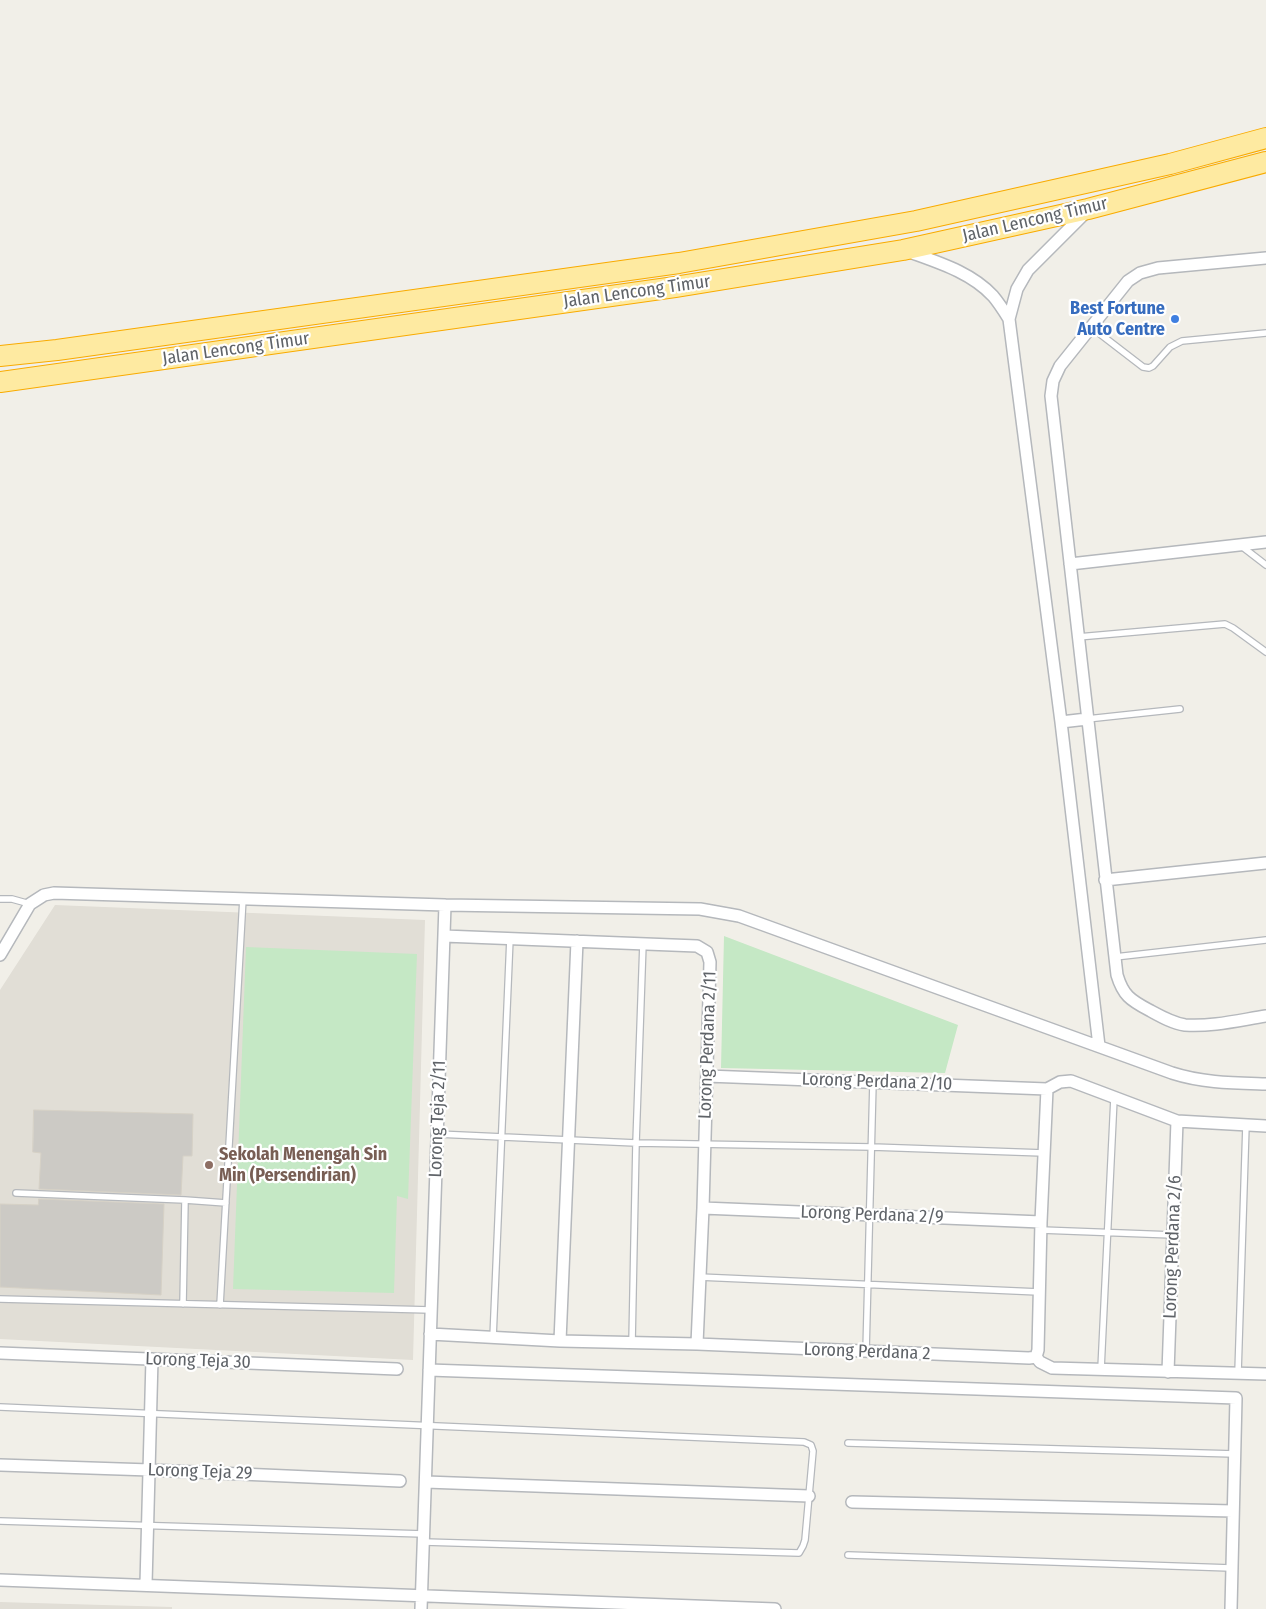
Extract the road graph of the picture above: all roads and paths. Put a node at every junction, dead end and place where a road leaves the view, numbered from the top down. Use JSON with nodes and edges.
{"nodes":[{"id":1,"x":1266,"y":138,"type":"edge"},
{"id":2,"x":1266,"y":162,"type":"edge"},
{"id":3,"x":1088,"y":209,"type":"junction"},
{"id":4,"x":903,"y":250,"type":"junction"},
{"id":5,"x":1266,"y":258,"type":"edge"},
{"id":6,"x":1009,"y":318,"type":"junction"},
{"id":7,"x":1092,"y":327,"type":"junction"},
{"id":8,"x":1266,"y":333,"type":"edge"},
{"id":9,"x":0,"y":356,"type":"edge"},
{"id":10,"x":0,"y":382,"type":"edge"},
{"id":11,"x":1266,"y":542,"type":"edge"},
{"id":12,"x":1240,"y":545,"type":"junction"},
{"id":13,"x":1070,"y":564,"type":"junction"},
{"id":14,"x":1266,"y":565,"type":"edge"},
{"id":15,"x":1078,"y":637,"type":"junction"},
{"id":16,"x":1266,"y":652,"type":"edge"},
{"id":17,"x":1180,"y":709,"type":"dead end"},
{"id":18,"x":1087,"y":719,"type":"junction"},
{"id":19,"x":1061,"y":722,"type":"junction"},
{"id":20,"x":1266,"y":863,"type":"edge"},
{"id":21,"x":1106,"y":880,"type":"junction"},
{"id":22,"x":243,"y":898,"type":"junction"},
{"id":23,"x":0,"y":899,"type":"edge"},
{"id":24,"x":30,"y":904,"type":"junction"},
{"id":25,"x":445,"y":904,"type":"junction"},
{"id":26,"x":444,"y":936,"type":"junction"},
{"id":27,"x":510,"y":938,"type":"junction"},
{"id":28,"x":1266,"y":940,"type":"edge"},
{"id":29,"x":577,"y":941,"type":"junction"},
{"id":30,"x":643,"y":943,"type":"junction"},
{"id":31,"x":0,"y":955,"type":"edge"},
{"id":32,"x":1115,"y":957,"type":"junction"},
{"id":33,"x":1266,"y":1016,"type":"edge"},
{"id":34,"x":1099,"y":1046,"type":"junction"},
{"id":35,"x":707,"y":1076,"type":"junction"},
{"id":36,"x":873,"y":1082,"type":"junction"},
{"id":37,"x":1266,"y":1084,"type":"edge"},
{"id":38,"x":1047,"y":1089,"type":"junction"},
{"id":39,"x":1114,"y":1098,"type":"junction"},
{"id":40,"x":1177,"y":1121,"type":"junction"},
{"id":41,"x":1246,"y":1125,"type":"junction"},
{"id":42,"x":1266,"y":1126,"type":"edge"},
{"id":43,"x":437,"y":1134,"type":"junction"},
{"id":44,"x":500,"y":1138,"type":"junction"},
{"id":45,"x":568,"y":1141,"type":"junction"},
{"id":46,"x":636,"y":1143,"type":"junction"},
{"id":47,"x":705,"y":1145,"type":"junction"},
{"id":48,"x":872,"y":1147,"type":"junction"},
{"id":49,"x":1044,"y":1153,"type":"junction"},
{"id":50,"x":16,"y":1193,"type":"dead end"},
{"id":51,"x":185,"y":1200,"type":"junction"},
{"id":52,"x":226,"y":1203,"type":"junction"},
{"id":53,"x":703,"y":1208,"type":"junction"},
{"id":54,"x":870,"y":1215,"type":"junction"},
{"id":55,"x":1041,"y":1226,"type":"junction"},
{"id":56,"x":1108,"y":1232,"type":"junction"},
{"id":57,"x":1174,"y":1235,"type":"junction"},
{"id":58,"x":699,"y":1277,"type":"junction"},
{"id":59,"x":868,"y":1285,"type":"junction"},
{"id":60,"x":1040,"y":1292,"type":"junction"},
{"id":61,"x":0,"y":1299,"type":"edge"},
{"id":62,"x":183,"y":1304,"type":"junction"},
{"id":63,"x":220,"y":1305,"type":"junction"},
{"id":64,"x":431,"y":1310,"type":"junction"},
{"id":65,"x":430,"y":1334,"type":"junction"},
{"id":66,"x":493,"y":1338,"type":"junction"},
{"id":67,"x":560,"y":1341,"type":"junction"},
{"id":68,"x":632,"y":1343,"type":"junction"},
{"id":69,"x":697,"y":1344,"type":"junction"},
{"id":70,"x":866,"y":1352,"type":"junction"},
{"id":71,"x":0,"y":1353,"type":"edge"},
{"id":72,"x":1036,"y":1356,"type":"junction"},
{"id":73,"x":152,"y":1359,"type":"junction"},
{"id":74,"x":397,"y":1369,"type":"dead end"},
{"id":75,"x":1102,"y":1369,"type":"junction"},
{"id":76,"x":429,"y":1370,"type":"junction"},
{"id":77,"x":1168,"y":1372,"type":"junction"},
{"id":78,"x":1238,"y":1373,"type":"junction"},
{"id":79,"x":1266,"y":1374,"type":"edge"},
{"id":80,"x":0,"y":1407,"type":"edge"},
{"id":81,"x":150,"y":1413,"type":"junction"},
{"id":82,"x":428,"y":1425,"type":"junction"},
{"id":83,"x":848,"y":1443,"type":"dead end"},
{"id":84,"x":1235,"y":1454,"type":"junction"},
{"id":85,"x":0,"y":1465,"type":"edge"},
{"id":86,"x":150,"y":1470,"type":"junction"},
{"id":87,"x":400,"y":1481,"type":"dead end"},
{"id":88,"x":426,"y":1482,"type":"junction"},
{"id":89,"x":809,"y":1496,"type":"junction"},
{"id":90,"x":852,"y":1502,"type":"dead end"},
{"id":91,"x":1233,"y":1511,"type":"junction"},
{"id":92,"x":0,"y":1521,"type":"edge"},
{"id":93,"x":148,"y":1526,"type":"junction"},
{"id":94,"x":424,"y":1538,"type":"junction"},
{"id":95,"x":848,"y":1555,"type":"dead end"},
{"id":96,"x":1231,"y":1568,"type":"junction"},
{"id":97,"x":0,"y":1580,"type":"edge"},
{"id":98,"x":146,"y":1584,"type":"junction"},
{"id":99,"x":422,"y":1594,"type":"junction"},
{"id":100,"x":421,"y":1609,"type":"edge"},
{"id":101,"x":775,"y":1609,"type":"edge"},
{"id":102,"x":1231,"y":1609,"type":"edge"}],
"edges":[{"from":1,"to":9,"type":"highway","name":"Jalan Lencong Timur"},
{"from":2,"to":3,"type":"highway","name":"Jalan Lencong Timur"},
{"from":3,"to":4,"type":"highway","name":"Jalan Lencong Timur"},
{"from":3,"to":6,"type":"street"},
{"from":4,"to":6,"type":"street"},
{"from":4,"to":10,"type":"highway","name":"Jalan Lencong Timur"},
{"from":5,"to":7,"type":"street"},
{"from":6,"to":19,"type":"street"},
{"from":7,"to":8,"type":"lane"},
{"from":7,"to":13,"type":"street"},
{"from":11,"to":12,"type":"street"},
{"from":12,"to":13,"type":"street"},
{"from":12,"to":14,"type":"lane"},
{"from":13,"to":15,"type":"street"},
{"from":15,"to":16,"type":"lane"},
{"from":15,"to":18,"type":"street"},
{"from":17,"to":18,"type":"lane"},
{"from":18,"to":19,"type":"street"},
{"from":18,"to":21,"type":"street"},
{"from":19,"to":34,"type":"street"},
{"from":20,"to":21,"type":"street"},
{"from":21,"to":32,"type":"street"},
{"from":22,"to":24,"type":"street"},
{"from":22,"to":25,"type":"street"},
{"from":22,"to":52,"type":"lane"},
{"from":23,"to":24,"type":"lane"},
{"from":24,"to":31,"type":"street"},
{"from":25,"to":26,"type":"street","name":"Lorong Teja 2/11"},
{"from":25,"to":34,"type":"street"},
{"from":26,"to":27,"type":"street","name":"Lorong Perdana 2/11"},
{"from":26,"to":43,"type":"street","name":"Lorong Teja 2/11"},
{"from":27,"to":29,"type":"street","name":"Lorong Perdana 2/11"},
{"from":27,"to":44,"type":"lane"},
{"from":28,"to":32,"type":"lane"},
{"from":29,"to":30,"type":"street","name":"Lorong Perdana 2/11"},
{"from":29,"to":45,"type":"street"},
{"from":30,"to":35,"type":"street","name":"Lorong Perdana 2/11"},
{"from":30,"to":46,"type":"lane"},
{"from":32,"to":33,"type":"street"},
{"from":34,"to":37,"type":"street"},
{"from":35,"to":36,"type":"street","name":"Lorong Perdana 2/10"},
{"from":35,"to":47,"type":"street","name":"Lorong Perdana 2/11"},
{"from":36,"to":38,"type":"street","name":"Lorong Perdana 2/10"},
{"from":36,"to":48,"type":"lane"},
{"from":38,"to":39,"type":"street"},
{"from":38,"to":49,"type":"street"},
{"from":39,"to":40,"type":"street"},
{"from":39,"to":56,"type":"lane"},
{"from":40,"to":41,"type":"street"},
{"from":40,"to":57,"type":"street","name":"Lorong Perdana 2/6"},
{"from":41,"to":42,"type":"street"},
{"from":41,"to":78,"type":"lane"},
{"from":43,"to":44,"type":"lane"},
{"from":43,"to":64,"type":"street","name":"Lorong Teja 2/11"},
{"from":44,"to":45,"type":"lane"},
{"from":44,"to":66,"type":"lane"},
{"from":45,"to":46,"type":"lane"},
{"from":45,"to":67,"type":"street"},
{"from":46,"to":47,"type":"lane"},
{"from":46,"to":68,"type":"lane"},
{"from":47,"to":48,"type":"lane"},
{"from":47,"to":53,"type":"street","name":"Lorong Perdana 2/11"},
{"from":48,"to":49,"type":"lane"},
{"from":48,"to":54,"type":"lane"},
{"from":49,"to":55,"type":"street"},
{"from":50,"to":51,"type":"lane"},
{"from":51,"to":52,"type":"lane"},
{"from":51,"to":62,"type":"lane"},
{"from":52,"to":63,"type":"lane"},
{"from":53,"to":54,"type":"street","name":"Lorong Perdana 2/9"},
{"from":53,"to":58,"type":"street","name":"Lorong Perdana 2/11"},
{"from":54,"to":55,"type":"street","name":"Lorong Perdana 2/9"},
{"from":54,"to":59,"type":"lane"},
{"from":55,"to":56,"type":"lane"},
{"from":55,"to":60,"type":"street"},
{"from":56,"to":57,"type":"lane"},
{"from":56,"to":75,"type":"lane"},
{"from":57,"to":77,"type":"street","name":"Lorong Perdana 2/6"},
{"from":58,"to":59,"type":"lane"},
{"from":58,"to":69,"type":"street","name":"Lorong Perdana 2/11"},
{"from":59,"to":60,"type":"lane"},
{"from":59,"to":70,"type":"lane"},
{"from":60,"to":72,"type":"street"},
{"from":61,"to":62,"type":"lane"},
{"from":62,"to":63,"type":"lane"},
{"from":63,"to":64,"type":"lane"},
{"from":64,"to":65,"type":"street","name":"Lorong Teja 2/11"},
{"from":65,"to":66,"type":"street","name":"Lorong Perdana 2"},
{"from":65,"to":76,"type":"street","name":"Lorong Teja 2/11"},
{"from":66,"to":67,"type":"street","name":"Lorong Perdana 2"},
{"from":67,"to":68,"type":"street","name":"Lorong Perdana 2"},
{"from":68,"to":69,"type":"street","name":"Lorong Perdana 2"},
{"from":69,"to":70,"type":"street","name":"Lorong Perdana 2"},
{"from":70,"to":72,"type":"street","name":"Lorong Perdana 2"},
{"from":71,"to":73,"type":"street","name":"Lorong Teja 30"},
{"from":72,"to":75,"type":"street"},
{"from":73,"to":74,"type":"street","name":"Lorong Teja 30"},
{"from":73,"to":81,"type":"street"},
{"from":75,"to":77,"type":"street"},
{"from":76,"to":82,"type":"street","name":"Lorong Teja 2/11"},
{"from":76,"to":84,"type":"street"},
{"from":77,"to":78,"type":"street"},
{"from":78,"to":79,"type":"street"},
{"from":80,"to":81,"type":"lane"},
{"from":81,"to":82,"type":"lane"},
{"from":81,"to":86,"type":"street"},
{"from":82,"to":88,"type":"street","name":"Lorong Teja 2/11"},
{"from":82,"to":89,"type":"lane"},
{"from":83,"to":84,"type":"lane"},
{"from":84,"to":91,"type":"street"},
{"from":85,"to":86,"type":"street","name":"Lorong Teja 29"},
{"from":86,"to":87,"type":"street","name":"Lorong Teja 29"},
{"from":86,"to":93,"type":"street"},
{"from":88,"to":89,"type":"street"},
{"from":88,"to":94,"type":"street","name":"Lorong Teja 2/11"},
{"from":89,"to":94,"type":"lane"},
{"from":90,"to":91,"type":"street"},
{"from":91,"to":96,"type":"street"},
{"from":92,"to":93,"type":"lane"},
{"from":93,"to":94,"type":"lane"},
{"from":93,"to":98,"type":"street"},
{"from":94,"to":99,"type":"street","name":"Lorong Teja 2/11"},
{"from":95,"to":96,"type":"lane"},
{"from":96,"to":102,"type":"street"},
{"from":97,"to":98,"type":"street"},
{"from":98,"to":99,"type":"street"},
{"from":99,"to":100,"type":"street","name":"Lorong Teja 2/11"},
{"from":99,"to":101,"type":"street"}]}
